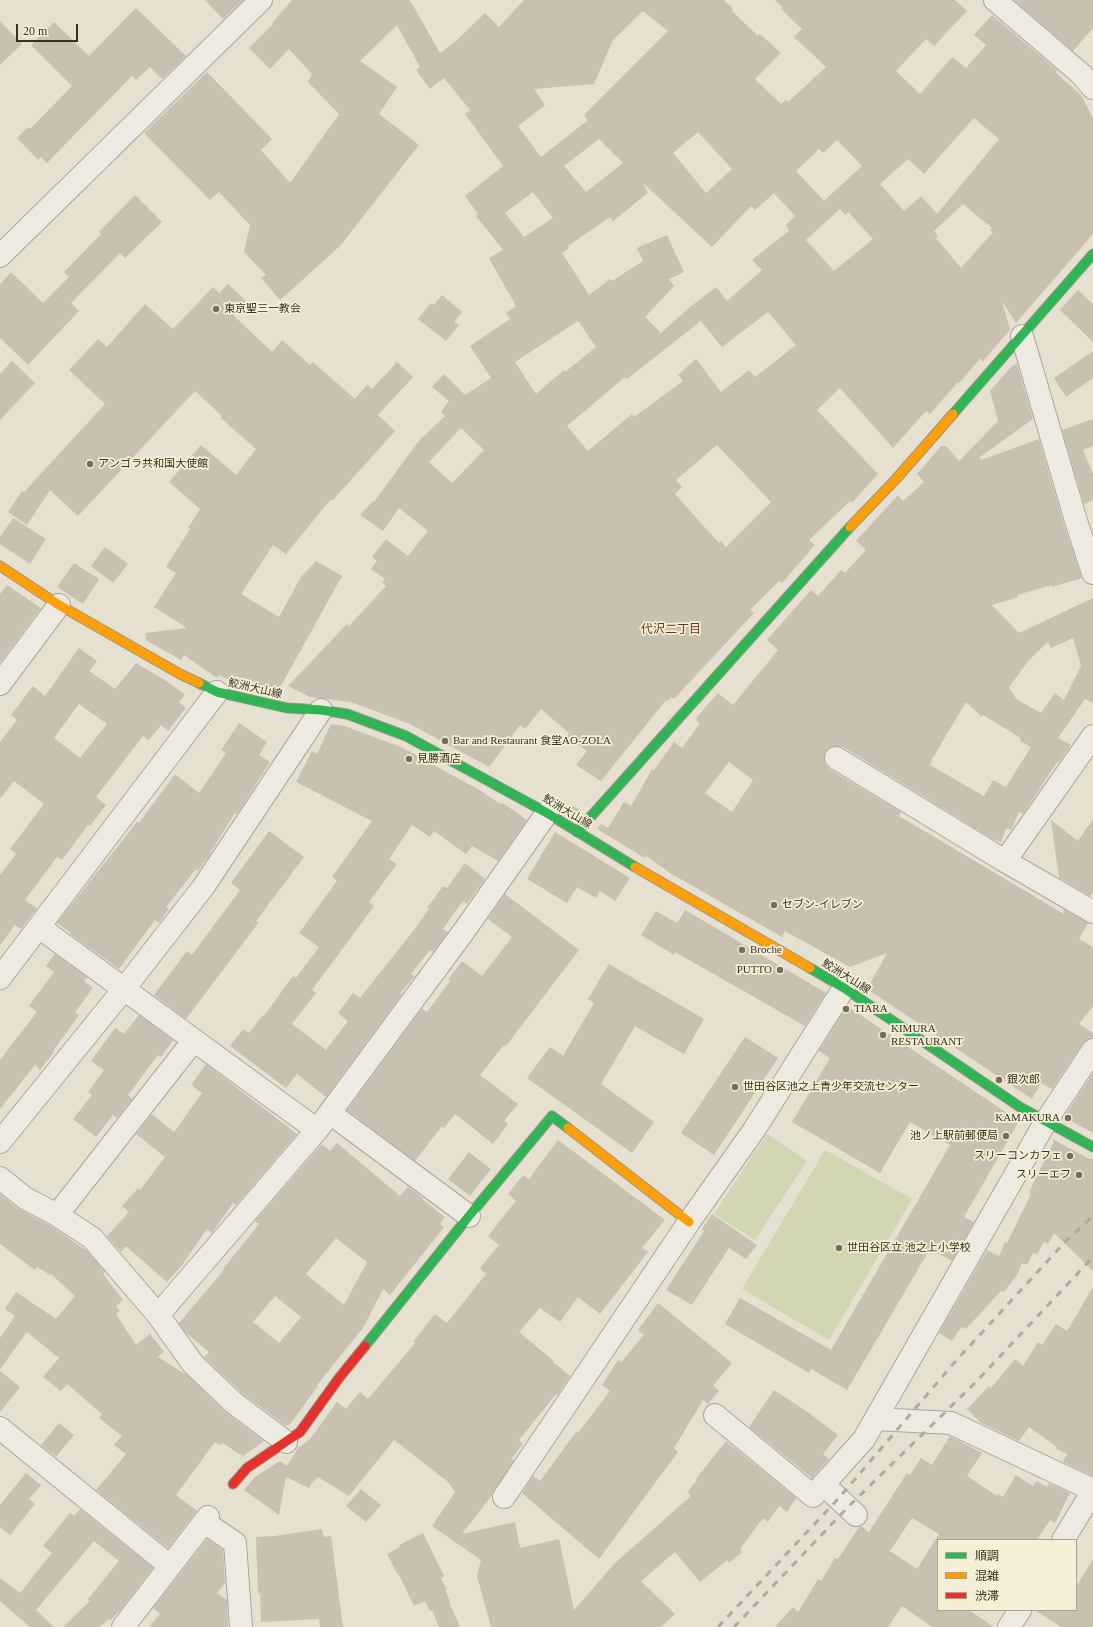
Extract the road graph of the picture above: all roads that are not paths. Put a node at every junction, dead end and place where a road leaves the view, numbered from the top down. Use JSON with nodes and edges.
{"nodes":[{"id":1,"x":261,"y":0,"type":"edge"},
{"id":2,"x":995,"y":0,"type":"edge"},
{"id":3,"x":1093,"y":88,"type":"edge"},
{"id":4,"x":1093,"y":254,"type":"edge"},
{"id":5,"x":0,"y":256,"type":"edge"},
{"id":6,"x":1022,"y":336,"type":"junction"},
{"id":7,"x":0,"y":566,"type":"edge"},
{"id":8,"x":1093,"y":573,"type":"edge"},
{"id":9,"x":59,"y":606,"type":"junction"},
{"id":10,"x":0,"y":684,"type":"edge"},
{"id":11,"x":217,"y":692,"type":"junction"},
{"id":12,"x":321,"y":710,"type":"junction"},
{"id":13,"x":1093,"y":736,"type":"edge"},
{"id":14,"x":836,"y":758,"type":"dead end"},
{"id":15,"x":547,"y":813,"type":"junction"},
{"id":16,"x":577,"y":832,"type":"junction"},
{"id":17,"x":1005,"y":861,"type":"junction"},
{"id":18,"x":1093,"y":912,"type":"edge"},
{"id":19,"x":39,"y":927,"type":"junction"},
{"id":20,"x":0,"y":978,"type":"edge"},
{"id":21,"x":844,"y":988,"type":"junction"},
{"id":22,"x":124,"y":989,"type":"junction"},
{"id":23,"x":194,"y":1040,"type":"junction"},
{"id":24,"x":1093,"y":1050,"type":"edge"},
{"id":25,"x":330,"y":1113,"type":"junction"},
{"id":26,"x":1046,"y":1121,"type":"junction"},
{"id":27,"x":317,"y":1130,"type":"junction"},
{"id":28,"x":0,"y":1142,"type":"edge"},
{"id":29,"x":1093,"y":1147,"type":"edge"},
{"id":30,"x":0,"y":1178,"type":"edge"},
{"id":31,"x":57,"y":1215,"type":"junction"},
{"id":32,"x":470,"y":1216,"type":"junction"},
{"id":33,"x":689,"y":1222,"type":"junction"},
{"id":34,"x":158,"y":1315,"type":"junction"},
{"id":35,"x":715,"y":1415,"type":"dead end"},
{"id":36,"x":876,"y":1419,"type":"junction"},
{"id":37,"x":0,"y":1428,"type":"edge"},
{"id":38,"x":286,"y":1442,"type":"junction"},
{"id":39,"x":233,"y":1484,"type":"dead end"},
{"id":40,"x":823,"y":1484,"type":"junction"},
{"id":41,"x":1093,"y":1490,"type":"edge"},
{"id":42,"x":504,"y":1497,"type":"dead end"},
{"id":43,"x":856,"y":1515,"type":"dead end"},
{"id":44,"x":1064,"y":1539,"type":"edge"},
{"id":45,"x":170,"y":1566,"type":"junction"},
{"id":46,"x":1019,"y":1611,"type":"edge"},
{"id":47,"x":123,"y":1627,"type":"edge"},
{"id":48,"x":241,"y":1627,"type":"edge"},
{"id":49,"x":1009,"y":1627,"type":"edge"}],
"edges":[{"from":1,"to":5,"type":"street"},
{"from":2,"to":3,"type":"street"},
{"from":4,"to":6,"type":"street"},
{"from":6,"to":8,"type":"street"},
{"from":6,"to":16,"type":"street"},
{"from":7,"to":9,"type":"street","name":"鮫洲大山線"},
{"from":9,"to":10,"type":"street"},
{"from":9,"to":11,"type":"street","name":"鮫洲大山線"},
{"from":11,"to":12,"type":"street","name":"鮫洲大山線"},
{"from":11,"to":19,"type":"street"},
{"from":12,"to":15,"type":"street","name":"鮫洲大山線"},
{"from":12,"to":22,"type":"street"},
{"from":13,"to":17,"type":"street"},
{"from":14,"to":17,"type":"street"},
{"from":15,"to":16,"type":"street","name":"鮫洲大山線"},
{"from":15,"to":25,"type":"street"},
{"from":16,"to":21,"type":"street","name":"鮫洲大山線"},
{"from":17,"to":18,"type":"street"},
{"from":19,"to":20,"type":"street"},
{"from":19,"to":22,"type":"street"},
{"from":21,"to":26,"type":"street","name":"鮫洲大山線"},
{"from":21,"to":33,"type":"street"},
{"from":22,"to":23,"type":"street"},
{"from":22,"to":28,"type":"street"},
{"from":23,"to":27,"type":"street"},
{"from":23,"to":31,"type":"street"},
{"from":24,"to":26,"type":"street"},
{"from":25,"to":27,"type":"street"},
{"from":25,"to":32,"type":"street"},
{"from":26,"to":29,"type":"street","name":"鮫洲大山線"},
{"from":26,"to":36,"type":"street"},
{"from":27,"to":34,"type":"street"},
{"from":30,"to":31,"type":"street"},
{"from":31,"to":34,"type":"street"},
{"from":32,"to":33,"type":"street"},
{"from":32,"to":38,"type":"street"},
{"from":33,"to":42,"type":"street"},
{"from":34,"to":38,"type":"street"},
{"from":35,"to":40,"type":"street"},
{"from":36,"to":40,"type":"street"},
{"from":36,"to":41,"type":"street"},
{"from":37,"to":45,"type":"street"},
{"from":38,"to":39,"type":"street"},
{"from":40,"to":43,"type":"street"},
{"from":41,"to":44,"type":"street"},
{"from":45,"to":47,"type":"street"},
{"from":45,"to":48,"type":"street"},
{"from":46,"to":49,"type":"street"}]}
